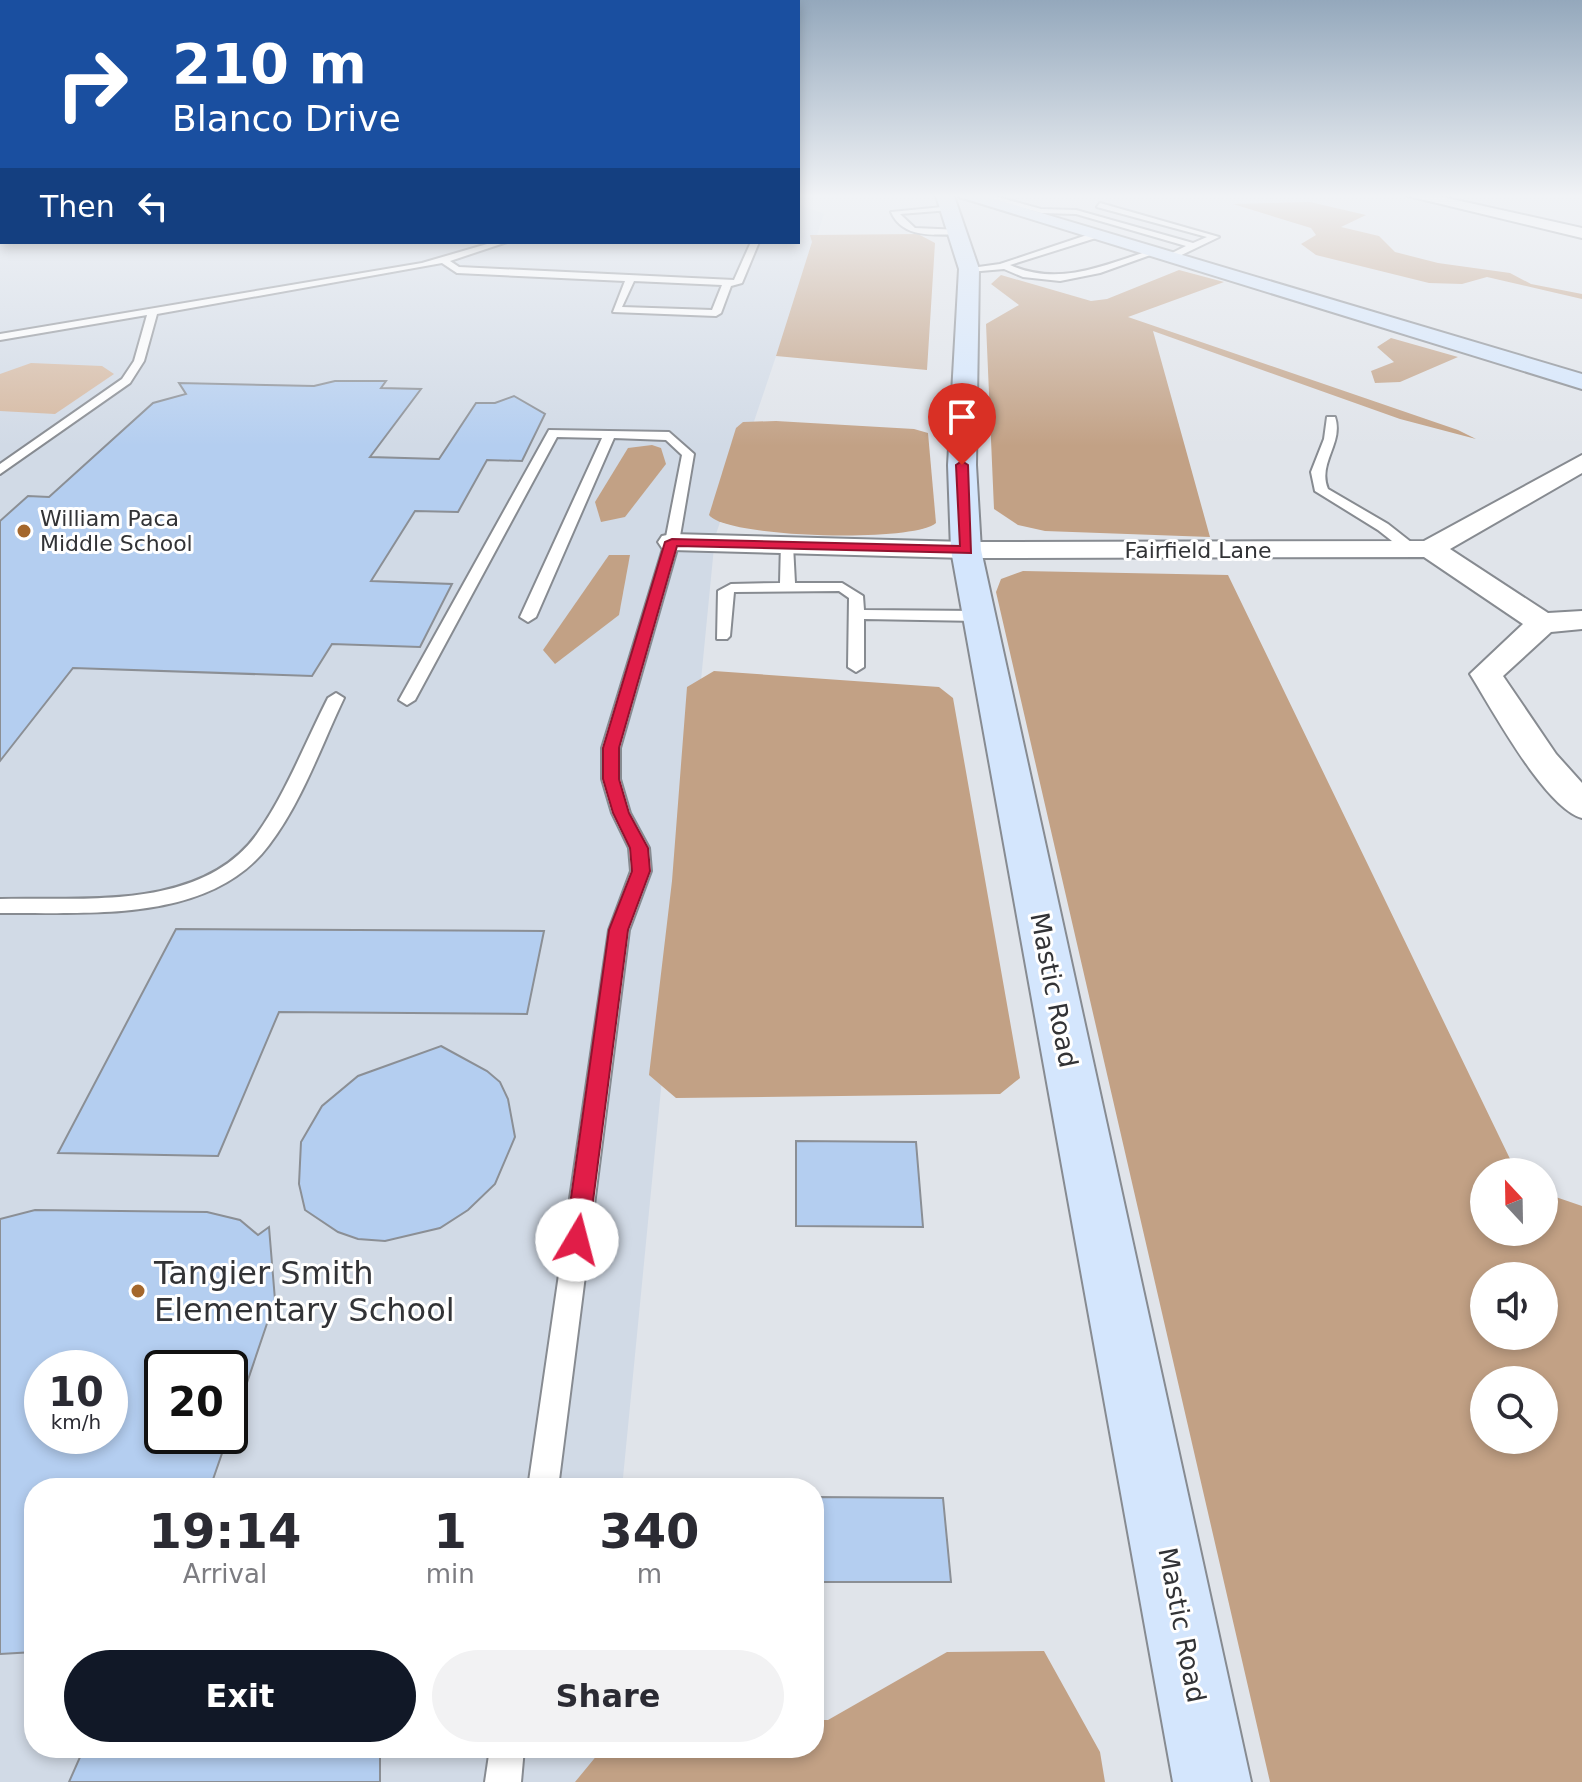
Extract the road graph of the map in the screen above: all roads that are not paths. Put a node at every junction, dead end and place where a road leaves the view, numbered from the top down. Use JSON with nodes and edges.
{"nodes":[{"id":1,"x":343,"y":279,"type":"edge"},
{"id":2,"x":630,"y":279,"type":"edge"},
{"id":3,"x":634,"y":279,"type":"edge"},
{"id":4,"x":739,"y":279,"type":"edge"},
{"id":5,"x":969,"y":279,"type":"edge"},
{"id":6,"x":1040,"y":279,"type":"edge"},
{"id":7,"x":1065,"y":279,"type":"edge"},
{"id":8,"x":1238,"y":279,"type":"edge"},
{"id":9,"x":727,"y":283,"type":"junction"},
{"id":10,"x":153,"y":311,"type":"junction"},
{"id":11,"x":0,"y":337,"type":"edge"},
{"id":12,"x":1582,"y":382,"type":"edge"},
{"id":13,"x":1331,"y":420,"type":"dead end"},
{"id":14,"x":610,"y":434,"type":"junction"},
{"id":15,"x":1582,"y":459,"type":"edge"},
{"id":16,"x":0,"y":470,"type":"edge"},
{"id":17,"x":672,"y":542,"type":"junction"},
{"id":18,"x":786,"y":545,"type":"junction"},
{"id":19,"x":1421,"y":549,"type":"junction"},
{"id":20,"x":966,"y":550,"type":"junction"},
{"id":21,"x":788,"y":587,"type":"junction"},
{"id":22,"x":856,"y":614,"type":"junction"},
{"id":23,"x":979,"y":616,"type":"junction"},
{"id":24,"x":528,"y":617,"type":"dead end"},
{"id":25,"x":1582,"y":620,"type":"edge"},
{"id":26,"x":1542,"y":623,"type":"junction"},
{"id":27,"x":722,"y":636,"type":"dead end"},
{"id":28,"x":856,"y":667,"type":"dead end"},
{"id":29,"x":336,"y":698,"type":"dead end"},
{"id":30,"x":407,"y":700,"type":"dead end"},
{"id":31,"x":1582,"y":806,"type":"edge"},
{"id":32,"x":0,"y":906,"type":"edge"},
{"id":33,"x":544,"y":1478,"type":"edge"},
{"id":34,"x":506,"y":1758,"type":"edge"},
{"id":35,"x":503,"y":1782,"type":"edge"},
{"id":36,"x":1212,"y":1782,"type":"edge"}],
"edges":[{"from":1,"to":10,"type":"lane"},
{"from":2,"to":9,"type":"lane"},
{"from":3,"to":9,"type":"lane"},
{"from":4,"to":9,"type":"lane"},
{"from":5,"to":20,"type":"main road","name":"Mastic Road"},
{"from":6,"to":7,"type":"lane"},
{"from":8,"to":12,"type":"main road"},
{"from":10,"to":11,"type":"lane"},
{"from":10,"to":16,"type":"lane"},
{"from":13,"to":19,"type":"lane"},
{"from":14,"to":17,"type":"lane"},
{"from":14,"to":24,"type":"lane"},
{"from":14,"to":30,"type":"lane"},
{"from":15,"to":19,"type":"street","name":"Fairfield Lane"},
{"from":17,"to":18,"type":"street","name":"Fairfield Lane"},
{"from":17,"to":33,"type":"lane"},
{"from":18,"to":20,"type":"street","name":"Fairfield Lane"},
{"from":18,"to":21,"type":"lane"},
{"from":19,"to":20,"type":"street","name":"Fairfield Lane"},
{"from":19,"to":26,"type":"street"},
{"from":20,"to":23,"type":"main road","name":"Mastic Road"},
{"from":21,"to":22,"type":"lane"},
{"from":21,"to":27,"type":"lane"},
{"from":22,"to":23,"type":"lane"},
{"from":22,"to":28,"type":"lane"},
{"from":23,"to":36,"type":"main road","name":"Mastic Road"},
{"from":25,"to":26,"type":"street"},
{"from":26,"to":31,"type":"street"},
{"from":29,"to":32,"type":"lane"},
{"from":34,"to":35,"type":"lane"}]}
